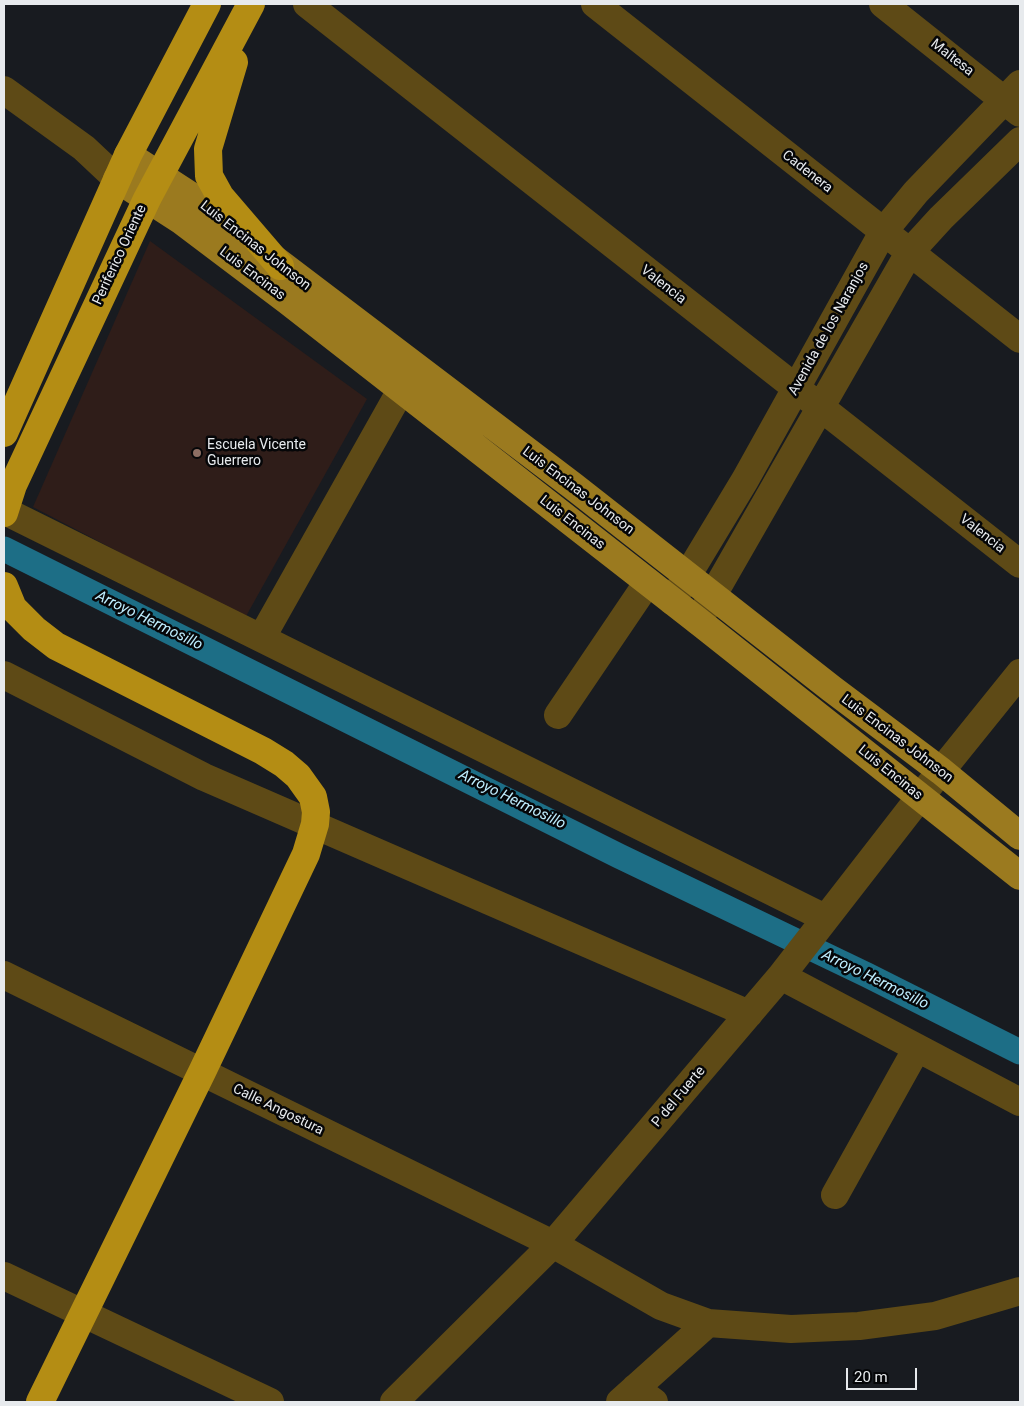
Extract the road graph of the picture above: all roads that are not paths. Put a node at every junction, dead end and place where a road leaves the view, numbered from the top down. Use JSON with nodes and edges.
{"nodes":[{"id":1,"x":207,"y":4,"type":"edge"},
{"id":2,"x":252,"y":4,"type":"edge"},
{"id":3,"x":307,"y":4,"type":"edge"},
{"id":4,"x":595,"y":4,"type":"edge"},
{"id":5,"x":883,"y":4,"type":"edge"},
{"id":6,"x":4,"y":90,"type":"edge"},
{"id":7,"x":1015,"y":99,"type":"edge"},
{"id":8,"x":1020,"y":140,"type":"edge"},
{"id":9,"x":122,"y":167,"type":"junction"},
{"id":10,"x":159,"y":175,"type":"junction"},
{"id":11,"x":147,"y":200,"type":"junction"},
{"id":12,"x":883,"y":232,"type":"junction"},
{"id":13,"x":909,"y":253,"type":"junction"},
{"id":14,"x":280,"y":266,"type":"junction"},
{"id":15,"x":1020,"y":339,"type":"edge"},
{"id":16,"x":401,"y":390,"type":"junction"},
{"id":17,"x":796,"y":390,"type":"junction"},
{"id":18,"x":9,"y":405,"type":"edge"},
{"id":19,"x":819,"y":407,"type":"junction"},
{"id":20,"x":4,"y":433,"type":"edge"},
{"id":21,"x":4,"y":512,"type":"edge"},
{"id":22,"x":1020,"y":564,"type":"edge"},
{"id":23,"x":687,"y":575,"type":"junction"},
{"id":24,"x":648,"y":582,"type":"junction"},
{"id":25,"x":4,"y":586,"type":"edge"},
{"id":26,"x":712,"y":596,"type":"junction"},
{"id":27,"x":672,"y":600,"type":"junction"},
{"id":28,"x":698,"y":621,"type":"junction"},
{"id":29,"x":262,"y":638,"type":"junction"},
{"id":30,"x":1020,"y":673,"type":"edge"},
{"id":31,"x":4,"y":674,"type":"edge"},
{"id":32,"x":558,"y":715,"type":"dead end"},
{"id":33,"x":941,"y":771,"type":"junction"},
{"id":34,"x":920,"y":797,"type":"junction"},
{"id":35,"x":315,"y":824,"type":"junction"},
{"id":36,"x":1020,"y":836,"type":"edge"},
{"id":37,"x":1020,"y":876,"type":"edge"},
{"id":38,"x":825,"y":919,"type":"junction"},
{"id":39,"x":781,"y":975,"type":"junction"},
{"id":40,"x":4,"y":976,"type":"edge"},
{"id":41,"x":749,"y":1014,"type":"junction"},
{"id":42,"x":917,"y":1048,"type":"junction"},
{"id":43,"x":202,"y":1072,"type":"junction"},
{"id":44,"x":1020,"y":1102,"type":"edge"},
{"id":45,"x":835,"y":1195,"type":"dead end"},
{"id":46,"x":553,"y":1244,"type":"junction"},
{"id":47,"x":4,"y":1276,"type":"edge"},
{"id":48,"x":1020,"y":1291,"type":"edge"},
{"id":49,"x":84,"y":1314,"type":"junction"},
{"id":50,"x":708,"y":1323,"type":"junction"},
{"id":51,"x":636,"y":1398,"type":"edge"},
{"id":52,"x":40,"y":1402,"type":"edge"},
{"id":53,"x":270,"y":1402,"type":"edge"},
{"id":54,"x":394,"y":1402,"type":"edge"}],
"edges":[{"from":1,"to":9,"type":"highway"},
{"from":2,"to":10,"type":"highway","name":"Periferico Oriente"},
{"from":2,"to":14,"type":"highway"},
{"from":3,"to":17,"type":"street","name":"Valencia"},
{"from":4,"to":12,"type":"street","name":"Cadenera"},
{"from":5,"to":7,"type":"street","name":"Maltesa"},
{"from":6,"to":9,"type":"street"},
{"from":7,"to":12,"type":"street","name":"Avenida de los Naranjos"},
{"from":8,"to":13,"type":"street"},
{"from":9,"to":10,"type":"main road","name":"Luis Encinas Johnson"},
{"from":9,"to":11,"type":"main road","name":"Luis Encinas"},
{"from":9,"to":18,"type":"highway"},
{"from":10,"to":11,"type":"highway","name":"Periferico Oriente"},
{"from":10,"to":14,"type":"main road","name":"Luis Encinas Johnson"},
{"from":11,"to":16,"type":"main road","name":"Luis Encinas"},
{"from":11,"to":21,"type":"highway","name":"Periferico Oriente"},
{"from":12,"to":13,"type":"street","name":"Cadenera"},
{"from":12,"to":17,"type":"street","name":"Avenida de los Naranjos"},
{"from":13,"to":15,"type":"street","name":"Cadenera"},
{"from":13,"to":19,"type":"street"},
{"from":14,"to":23,"type":"main road","name":"Luis Encinas Johnson"},
{"from":16,"to":24,"type":"main road","name":"Luis Encinas"},
{"from":16,"to":29,"type":"street"},
{"from":17,"to":19,"type":"street","name":"Valencia"},
{"from":17,"to":23,"type":"street","name":"Avenida de los Naranjos"},
{"from":18,"to":20,"type":"highway"},
{"from":19,"to":22,"type":"street","name":"Valencia"},
{"from":19,"to":26,"type":"street"},
{"from":21,"to":29,"type":"street"},
{"from":23,"to":26,"type":"main road","name":"Luis Encinas Johnson"},
{"from":23,"to":27,"type":"street","name":"Avenida de los Naranjos"},
{"from":24,"to":27,"type":"main road","name":"Luis Encinas"},
{"from":24,"to":32,"type":"street"},
{"from":25,"to":35,"type":"highway"},
{"from":26,"to":28,"type":"street"},
{"from":26,"to":33,"type":"main road","name":"Luis Encinas Johnson"},
{"from":27,"to":28,"type":"main road","name":"Luis Encinas"},
{"from":28,"to":34,"type":"main road","name":"Luis Encinas"},
{"from":29,"to":38,"type":"street"},
{"from":30,"to":33,"type":"street","name":"P del Fuerte"},
{"from":31,"to":35,"type":"street"},
{"from":33,"to":34,"type":"street","name":"P del Fuerte"},
{"from":33,"to":36,"type":"main road","name":"Luis Encinas Johnson"},
{"from":34,"to":37,"type":"main road","name":"Luis Encinas"},
{"from":34,"to":38,"type":"street","name":"P del Fuerte"},
{"from":35,"to":41,"type":"street"},
{"from":35,"to":43,"type":"highway"},
{"from":38,"to":39,"type":"street","name":"P del Fuerte"},
{"from":39,"to":41,"type":"street","name":"P del Fuerte"},
{"from":39,"to":42,"type":"street"},
{"from":40,"to":43,"type":"street","name":"Calle Angostura"},
{"from":41,"to":46,"type":"street","name":"P del Fuerte"},
{"from":42,"to":44,"type":"street"},
{"from":42,"to":45,"type":"street"},
{"from":43,"to":46,"type":"street","name":"Calle Angostura"},
{"from":43,"to":49,"type":"highway"},
{"from":46,"to":50,"type":"street","name":"Calle Angostura"},
{"from":46,"to":54,"type":"street","name":"P del Fuerte"},
{"from":47,"to":49,"type":"street"},
{"from":48,"to":50,"type":"street","name":"Calle Angostura"},
{"from":49,"to":52,"type":"highway"},
{"from":49,"to":53,"type":"street"},
{"from":50,"to":51,"type":"street"}]}
